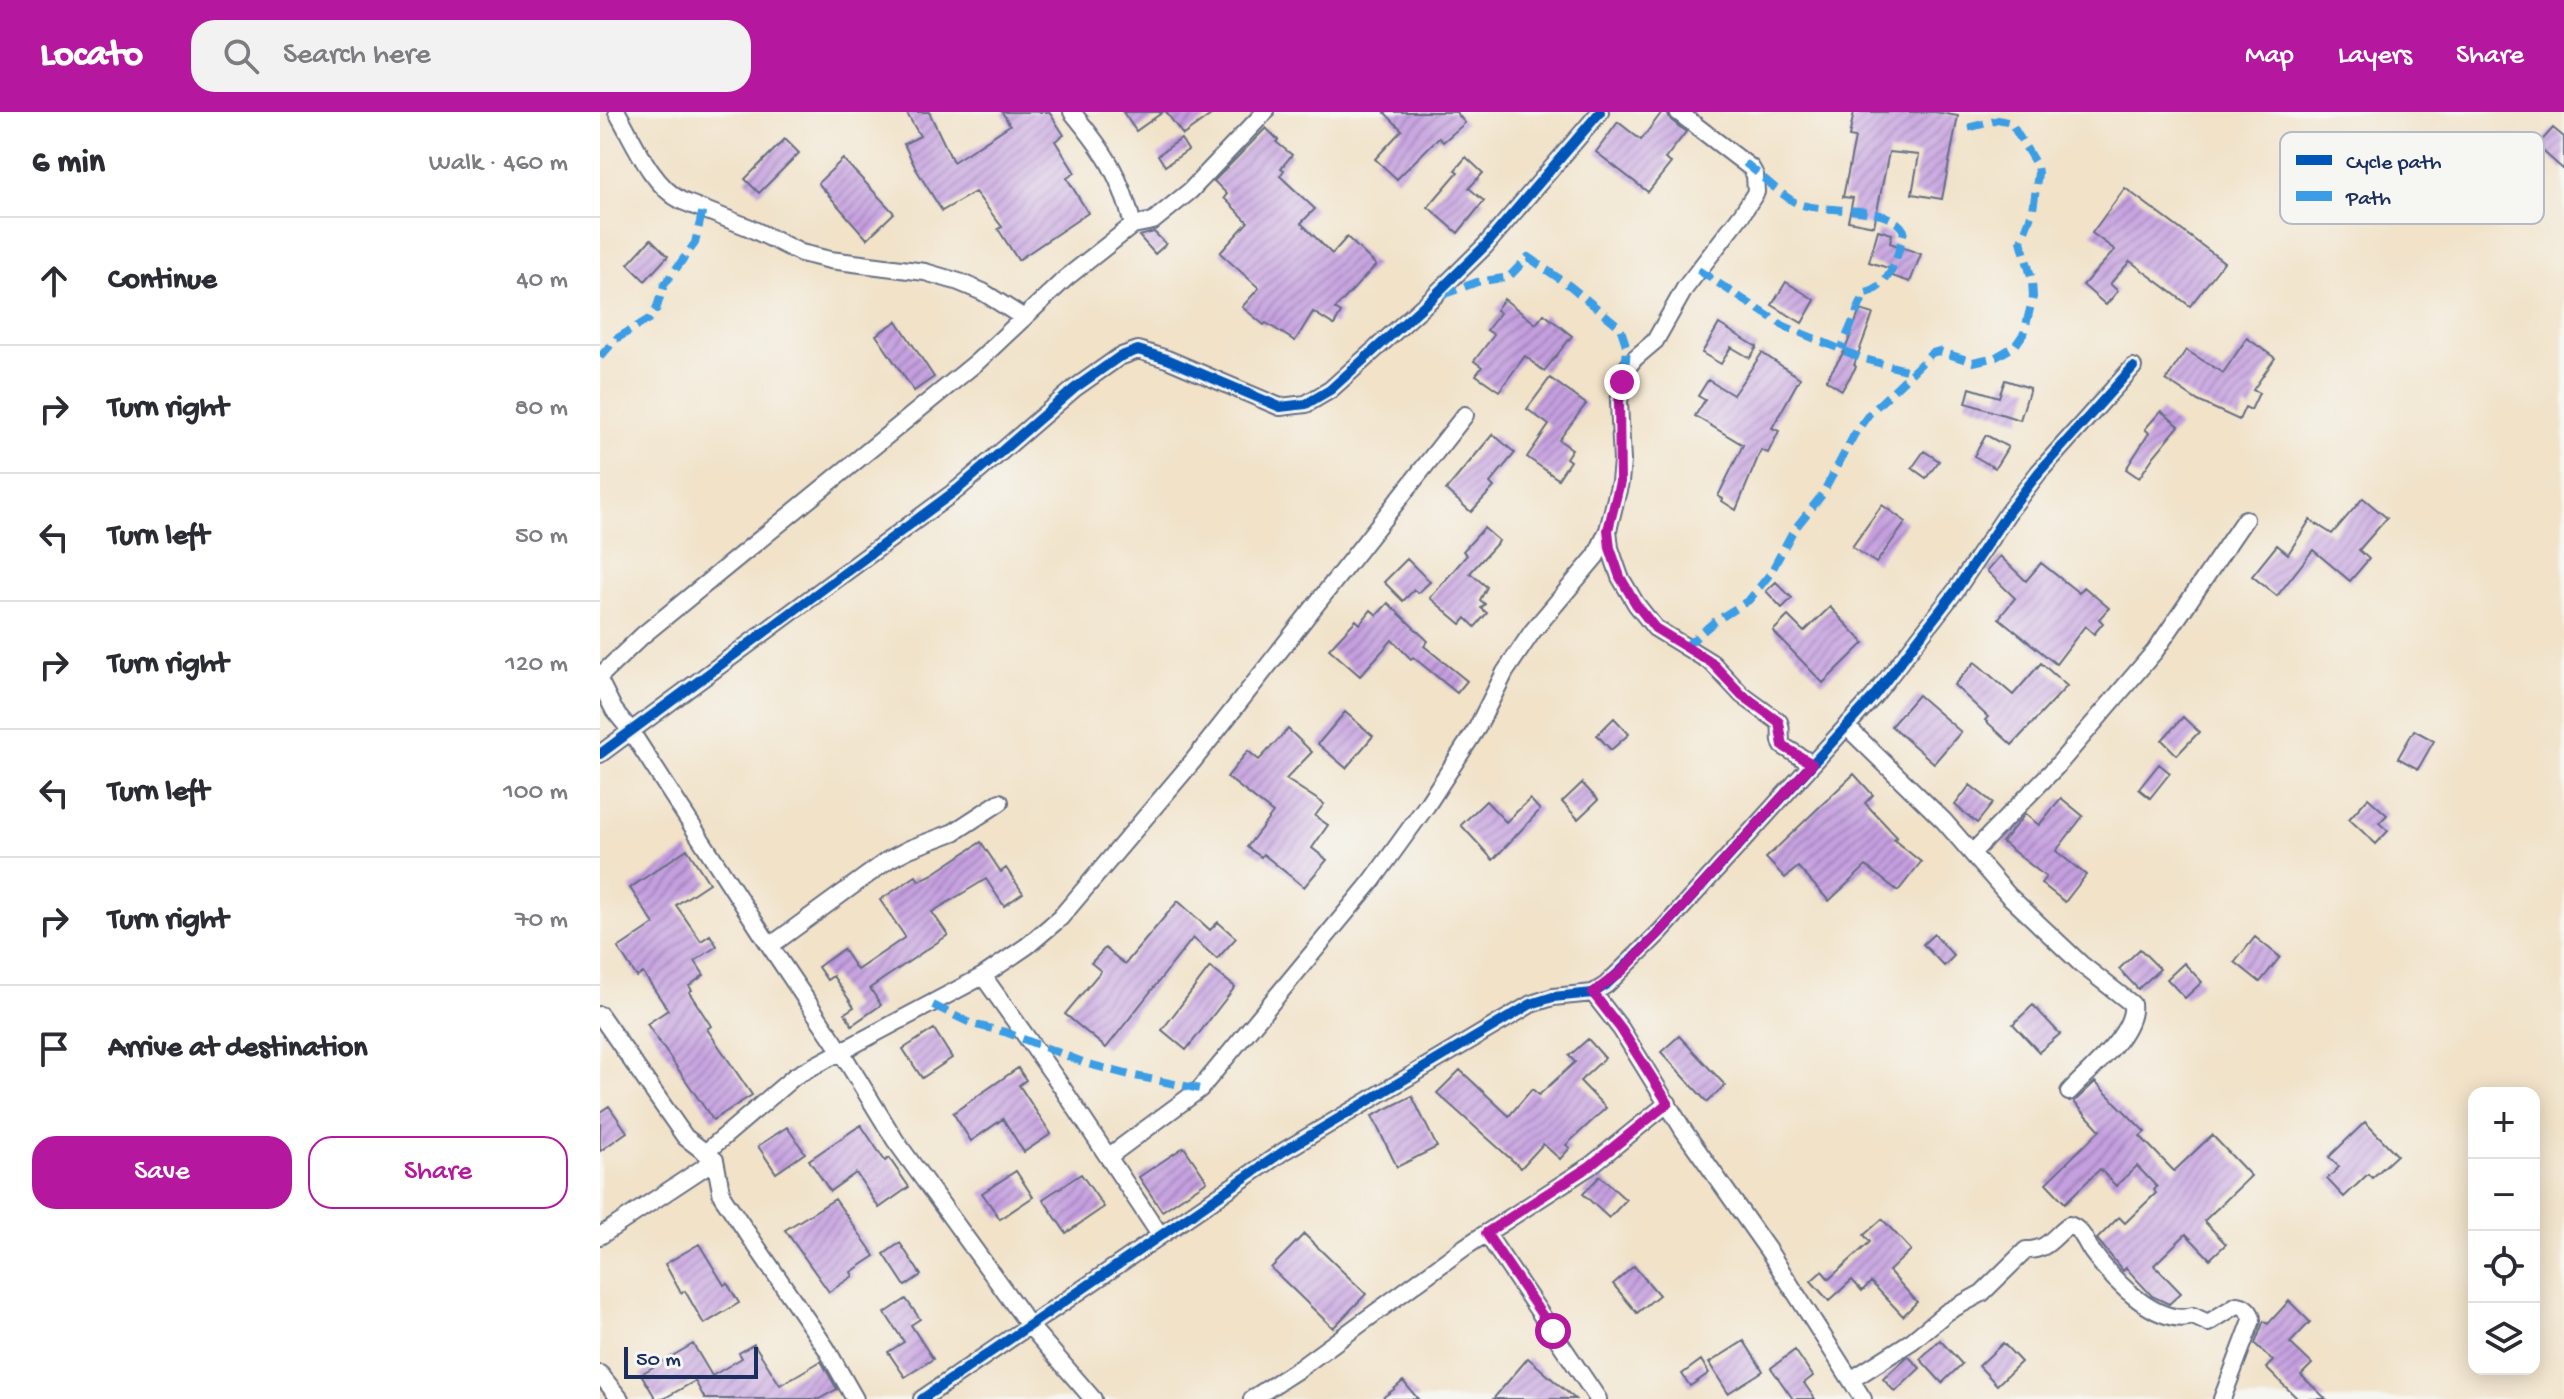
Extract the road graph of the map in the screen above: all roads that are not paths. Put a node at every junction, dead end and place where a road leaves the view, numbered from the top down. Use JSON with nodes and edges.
{"nodes":[{"id":1,"x":617,"y":112,"type":"edge"},
{"id":2,"x":1072,"y":112,"type":"edge"},
{"id":3,"x":1265,"y":112,"type":"edge"},
{"id":4,"x":1600,"y":112,"type":"edge"},
{"id":5,"x":1678,"y":112,"type":"edge"},
{"id":6,"x":1133,"y":225,"type":"junction"},
{"id":7,"x":1024,"y":318,"type":"junction"},
{"id":8,"x":2133,"y":367,"type":"dead end"},
{"id":9,"x":1465,"y":415,"type":"dead end"},
{"id":10,"x":2245,"y":519,"type":"dead end"},
{"id":11,"x":1608,"y":530,"type":"junction"},
{"id":12,"x":600,"y":676,"type":"edge"},
{"id":13,"x":600,"y":682,"type":"edge"},
{"id":14,"x":1846,"y":726,"type":"junction"},
{"id":15,"x":630,"y":730,"type":"junction"},
{"id":16,"x":600,"y":754,"type":"edge"},
{"id":17,"x":1812,"y":764,"type":"junction"},
{"id":18,"x":1000,"y":802,"type":"dead end"},
{"id":19,"x":1972,"y":853,"type":"junction"},
{"id":20,"x":770,"y":946,"type":"junction"},
{"id":21,"x":983,"y":976,"type":"junction"},
{"id":22,"x":1593,"y":993,"type":"junction"},
{"id":23,"x":600,"y":1015,"type":"edge"},
{"id":24,"x":840,"y":1050,"type":"junction"},
{"id":25,"x":2069,"y":1092,"type":"dead end"},
{"id":26,"x":1668,"y":1103,"type":"junction"},
{"id":27,"x":710,"y":1156,"type":"junction"},
{"id":28,"x":1108,"y":1157,"type":"junction"},
{"id":29,"x":1486,"y":1233,"type":"junction"},
{"id":30,"x":1160,"y":1235,"type":"junction"},
{"id":31,"x":600,"y":1236,"type":"edge"},
{"id":32,"x":1029,"y":1325,"type":"junction"},
{"id":33,"x":600,"y":1374,"type":"edge"},
{"id":34,"x":1851,"y":1380,"type":"junction"},
{"id":35,"x":620,"y":1399,"type":"edge"},
{"id":36,"x":855,"y":1399,"type":"edge"},
{"id":37,"x":922,"y":1399,"type":"edge"},
{"id":38,"x":1093,"y":1399,"type":"edge"},
{"id":39,"x":1252,"y":1399,"type":"edge"},
{"id":40,"x":1598,"y":1399,"type":"edge"},
{"id":41,"x":1863,"y":1399,"type":"edge"},
{"id":42,"x":2222,"y":1399,"type":"edge"}],
"edges":[{"from":1,"to":7,"type":"street"},
{"from":2,"to":6,"type":"street"},
{"from":3,"to":6,"type":"street"},
{"from":4,"to":15,"type":"street"},
{"from":5,"to":11,"type":"street"},
{"from":6,"to":7,"type":"street"},
{"from":7,"to":12,"type":"street"},
{"from":8,"to":14,"type":"street"},
{"from":9,"to":21,"type":"street"},
{"from":10,"to":19,"type":"street"},
{"from":11,"to":17,"type":"street"},
{"from":11,"to":28,"type":"street"},
{"from":13,"to":15,"type":"street"},
{"from":14,"to":17,"type":"street"},
{"from":14,"to":19,"type":"street"},
{"from":15,"to":16,"type":"street"},
{"from":15,"to":20,"type":"street"},
{"from":17,"to":22,"type":"street"},
{"from":18,"to":20,"type":"street"},
{"from":19,"to":25,"type":"street"},
{"from":20,"to":24,"type":"street"},
{"from":21,"to":24,"type":"street"},
{"from":21,"to":28,"type":"street"},
{"from":22,"to":26,"type":"street"},
{"from":22,"to":30,"type":"street"},
{"from":23,"to":27,"type":"street"},
{"from":24,"to":27,"type":"street"},
{"from":24,"to":32,"type":"street"},
{"from":26,"to":29,"type":"street"},
{"from":26,"to":34,"type":"street"},
{"from":27,"to":31,"type":"street"},
{"from":27,"to":36,"type":"street"},
{"from":28,"to":30,"type":"street"},
{"from":29,"to":39,"type":"street"},
{"from":29,"to":40,"type":"street"},
{"from":30,"to":32,"type":"street"},
{"from":32,"to":37,"type":"street"},
{"from":32,"to":38,"type":"street"},
{"from":33,"to":35,"type":"street"},
{"from":34,"to":41,"type":"street"},
{"from":34,"to":42,"type":"street"}]}
